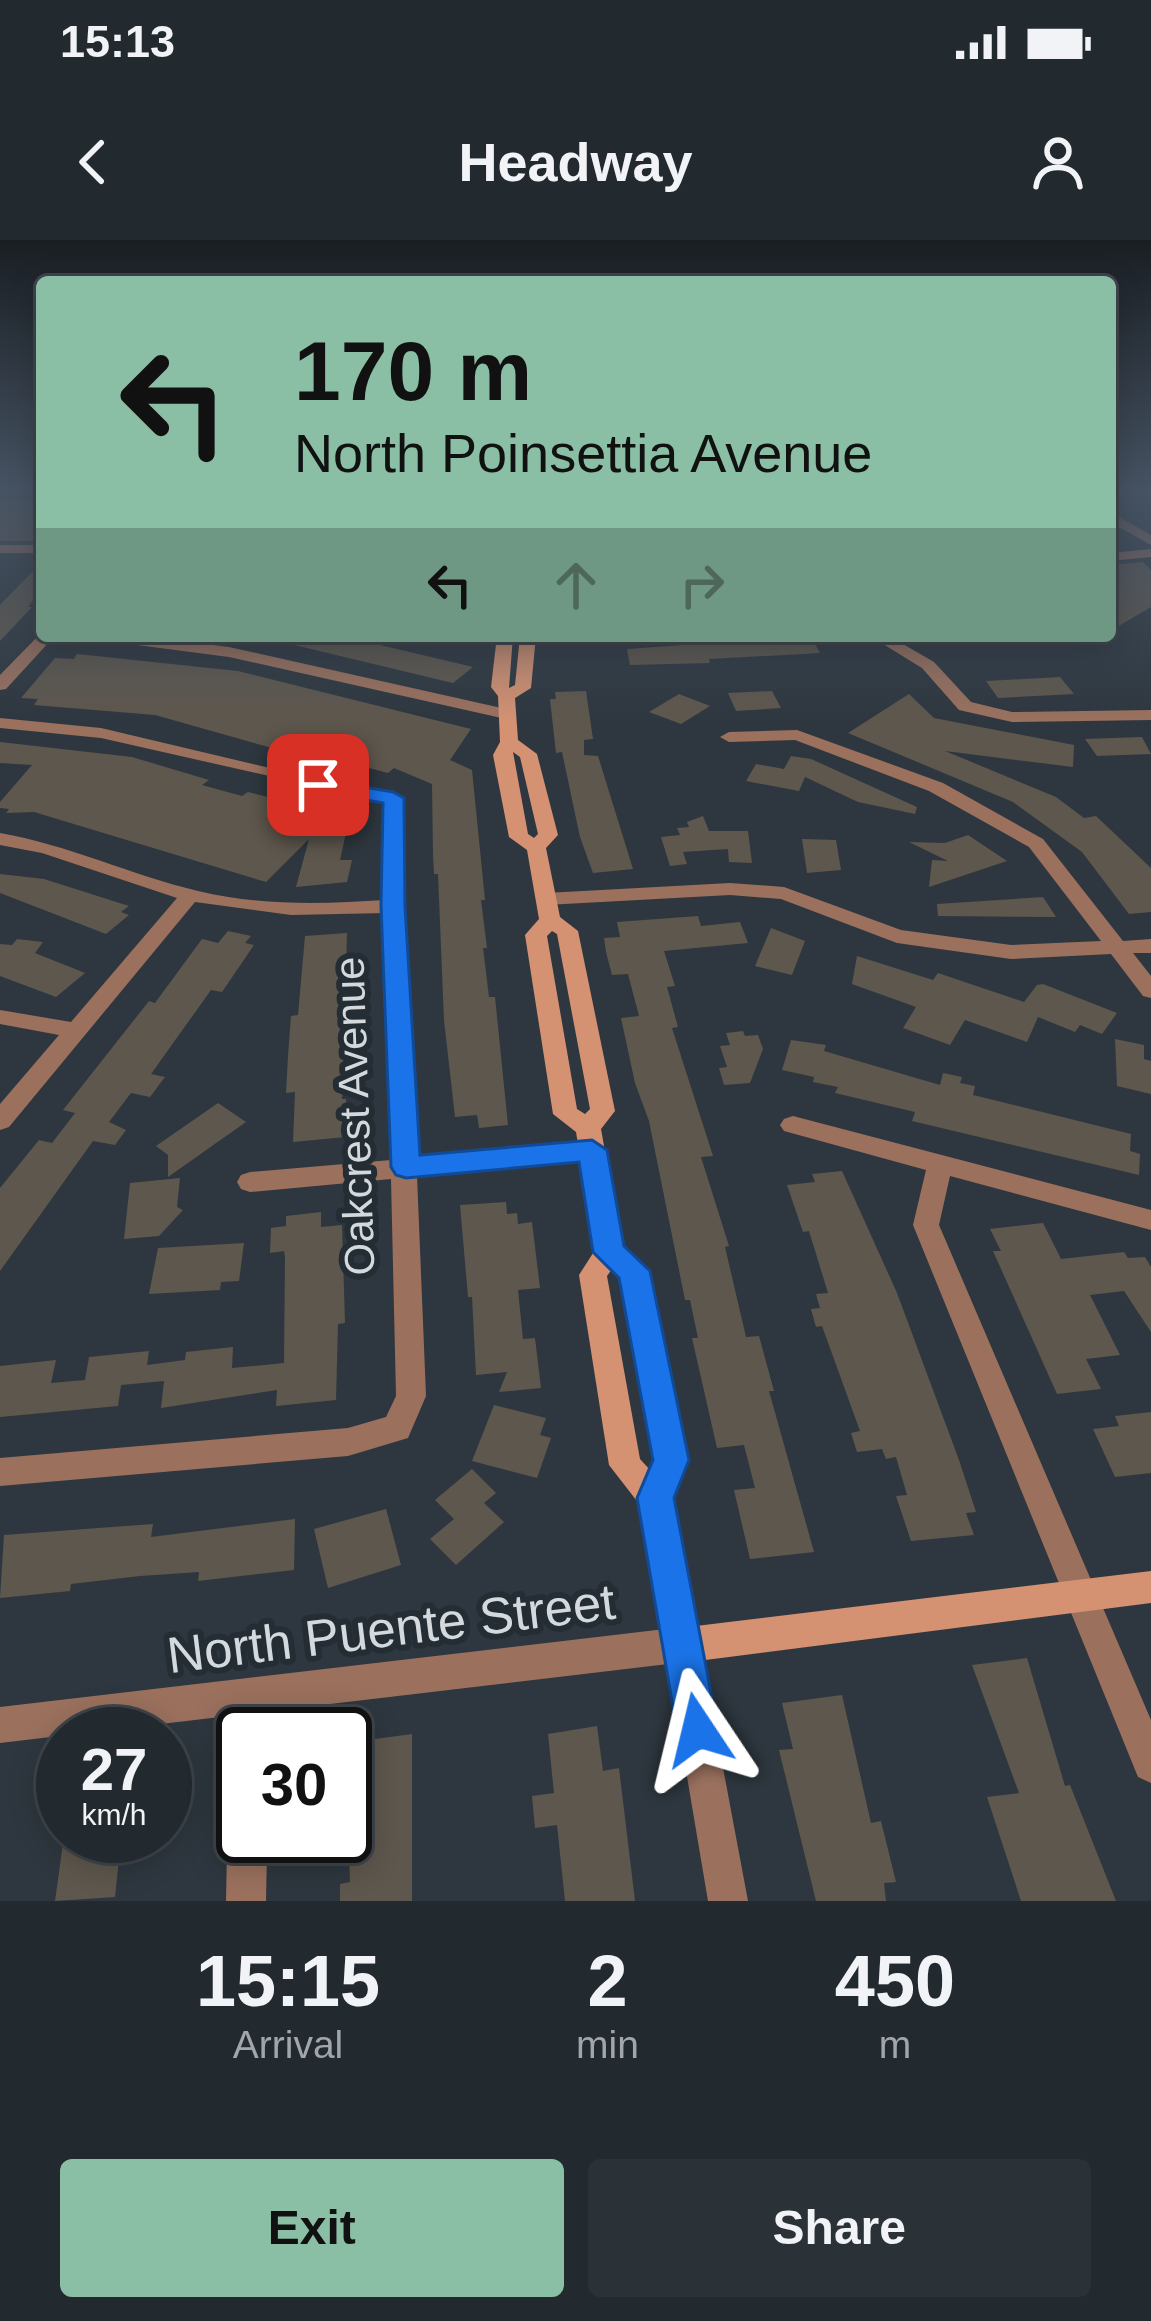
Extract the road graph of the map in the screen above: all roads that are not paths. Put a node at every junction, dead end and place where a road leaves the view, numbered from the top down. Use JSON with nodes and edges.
{"nodes":[{"id":1,"x":40,"y":642,"type":"edge"},
{"id":2,"x":143,"y":642,"type":"edge"},
{"id":3,"x":504,"y":642,"type":"edge"},
{"id":4,"x":527,"y":642,"type":"edge"},
{"id":5,"x":889,"y":642,"type":"edge"},
{"id":6,"x":0,"y":685,"type":"edge"},
{"id":7,"x":506,"y":705,"type":"junction"},
{"id":8,"x":1151,"y":715,"type":"edge"},
{"id":9,"x":0,"y":723,"type":"edge"},
{"id":10,"x":728,"y":737,"type":"dead end"},
{"id":11,"x":509,"y":742,"type":"junction"},
{"id":12,"x":0,"y":839,"type":"edge"},
{"id":13,"x":536,"y":847,"type":"junction"},
{"id":14,"x":190,"y":895,"type":"junction"},
{"id":15,"x":393,"y":906,"type":"junction"},
{"id":16,"x":548,"y":910,"type":"junction"},
{"id":17,"x":1151,"y":946,"type":"edge"},
{"id":18,"x":1122,"y":948,"type":"junction"},
{"id":19,"x":1151,"y":992,"type":"edge"},
{"id":20,"x":0,"y":1017,"type":"edge"},
{"id":21,"x":73,"y":1030,"type":"junction"},
{"id":22,"x":0,"y":1121,"type":"edge"},
{"id":23,"x":793,"y":1125,"type":"dead end"},
{"id":24,"x":590,"y":1139,"type":"junction"},
{"id":25,"x":940,"y":1165,"type":"junction"},
{"id":26,"x":406,"y":1167,"type":"junction"},
{"id":27,"x":250,"y":1182,"type":"dead end"},
{"id":28,"x":1151,"y":1220,"type":"edge"},
{"id":29,"x":609,"y":1252,"type":"junction"},
{"id":30,"x":0,"y":1472,"type":"edge"},
{"id":31,"x":655,"y":1498,"type":"junction"},
{"id":32,"x":1151,"y":1587,"type":"edge"},
{"id":33,"x":1081,"y":1595,"type":"junction"},
{"id":34,"x":682,"y":1645,"type":"junction"},
{"id":35,"x":0,"y":1725,"type":"edge"},
{"id":36,"x":1151,"y":1764,"type":"edge"},
{"id":37,"x":247,"y":1863,"type":"edge"},
{"id":38,"x":246,"y":1901,"type":"edge"},
{"id":39,"x":728,"y":1901,"type":"edge"}],
"edges":[{"from":1,"to":6,"type":"street"},
{"from":2,"to":7,"type":"street"},
{"from":3,"to":7,"type":"street"},
{"from":4,"to":7,"type":"street"},
{"from":5,"to":8,"type":"street"},
{"from":7,"to":11,"type":"street"},
{"from":9,"to":15,"type":"street","name":"Oakcrest Avenue"},
{"from":10,"to":18,"type":"street"},
{"from":11,"to":13,"type":"street"},
{"from":11,"to":13,"type":"street"},
{"from":12,"to":14,"type":"street"},
{"from":13,"to":16,"type":"street"},
{"from":14,"to":15,"type":"street"},
{"from":14,"to":21,"type":"street"},
{"from":15,"to":26,"type":"street","name":"Oakcrest Avenue"},
{"from":16,"to":18,"type":"street"},
{"from":16,"to":24,"type":"street"},
{"from":16,"to":24,"type":"street"},
{"from":17,"to":18,"type":"street"},
{"from":18,"to":19,"type":"street"},
{"from":20,"to":21,"type":"street"},
{"from":21,"to":22,"type":"street"},
{"from":23,"to":25,"type":"street"},
{"from":24,"to":26,"type":"street"},
{"from":24,"to":29,"type":"street"},
{"from":25,"to":28,"type":"street"},
{"from":25,"to":33,"type":"street"},
{"from":26,"to":27,"type":"street"},
{"from":26,"to":30,"type":"street","name":"Oakcrest Avenue"},
{"from":29,"to":31,"type":"street"},
{"from":29,"to":31,"type":"street"},
{"from":31,"to":34,"type":"street"},
{"from":32,"to":33,"type":"street","name":"North Puente Street"},
{"from":33,"to":34,"type":"street","name":"North Puente Street"},
{"from":33,"to":36,"type":"street"},
{"from":34,"to":35,"type":"street","name":"North Puente Street"},
{"from":34,"to":39,"type":"street"},
{"from":37,"to":38,"type":"street"}]}
